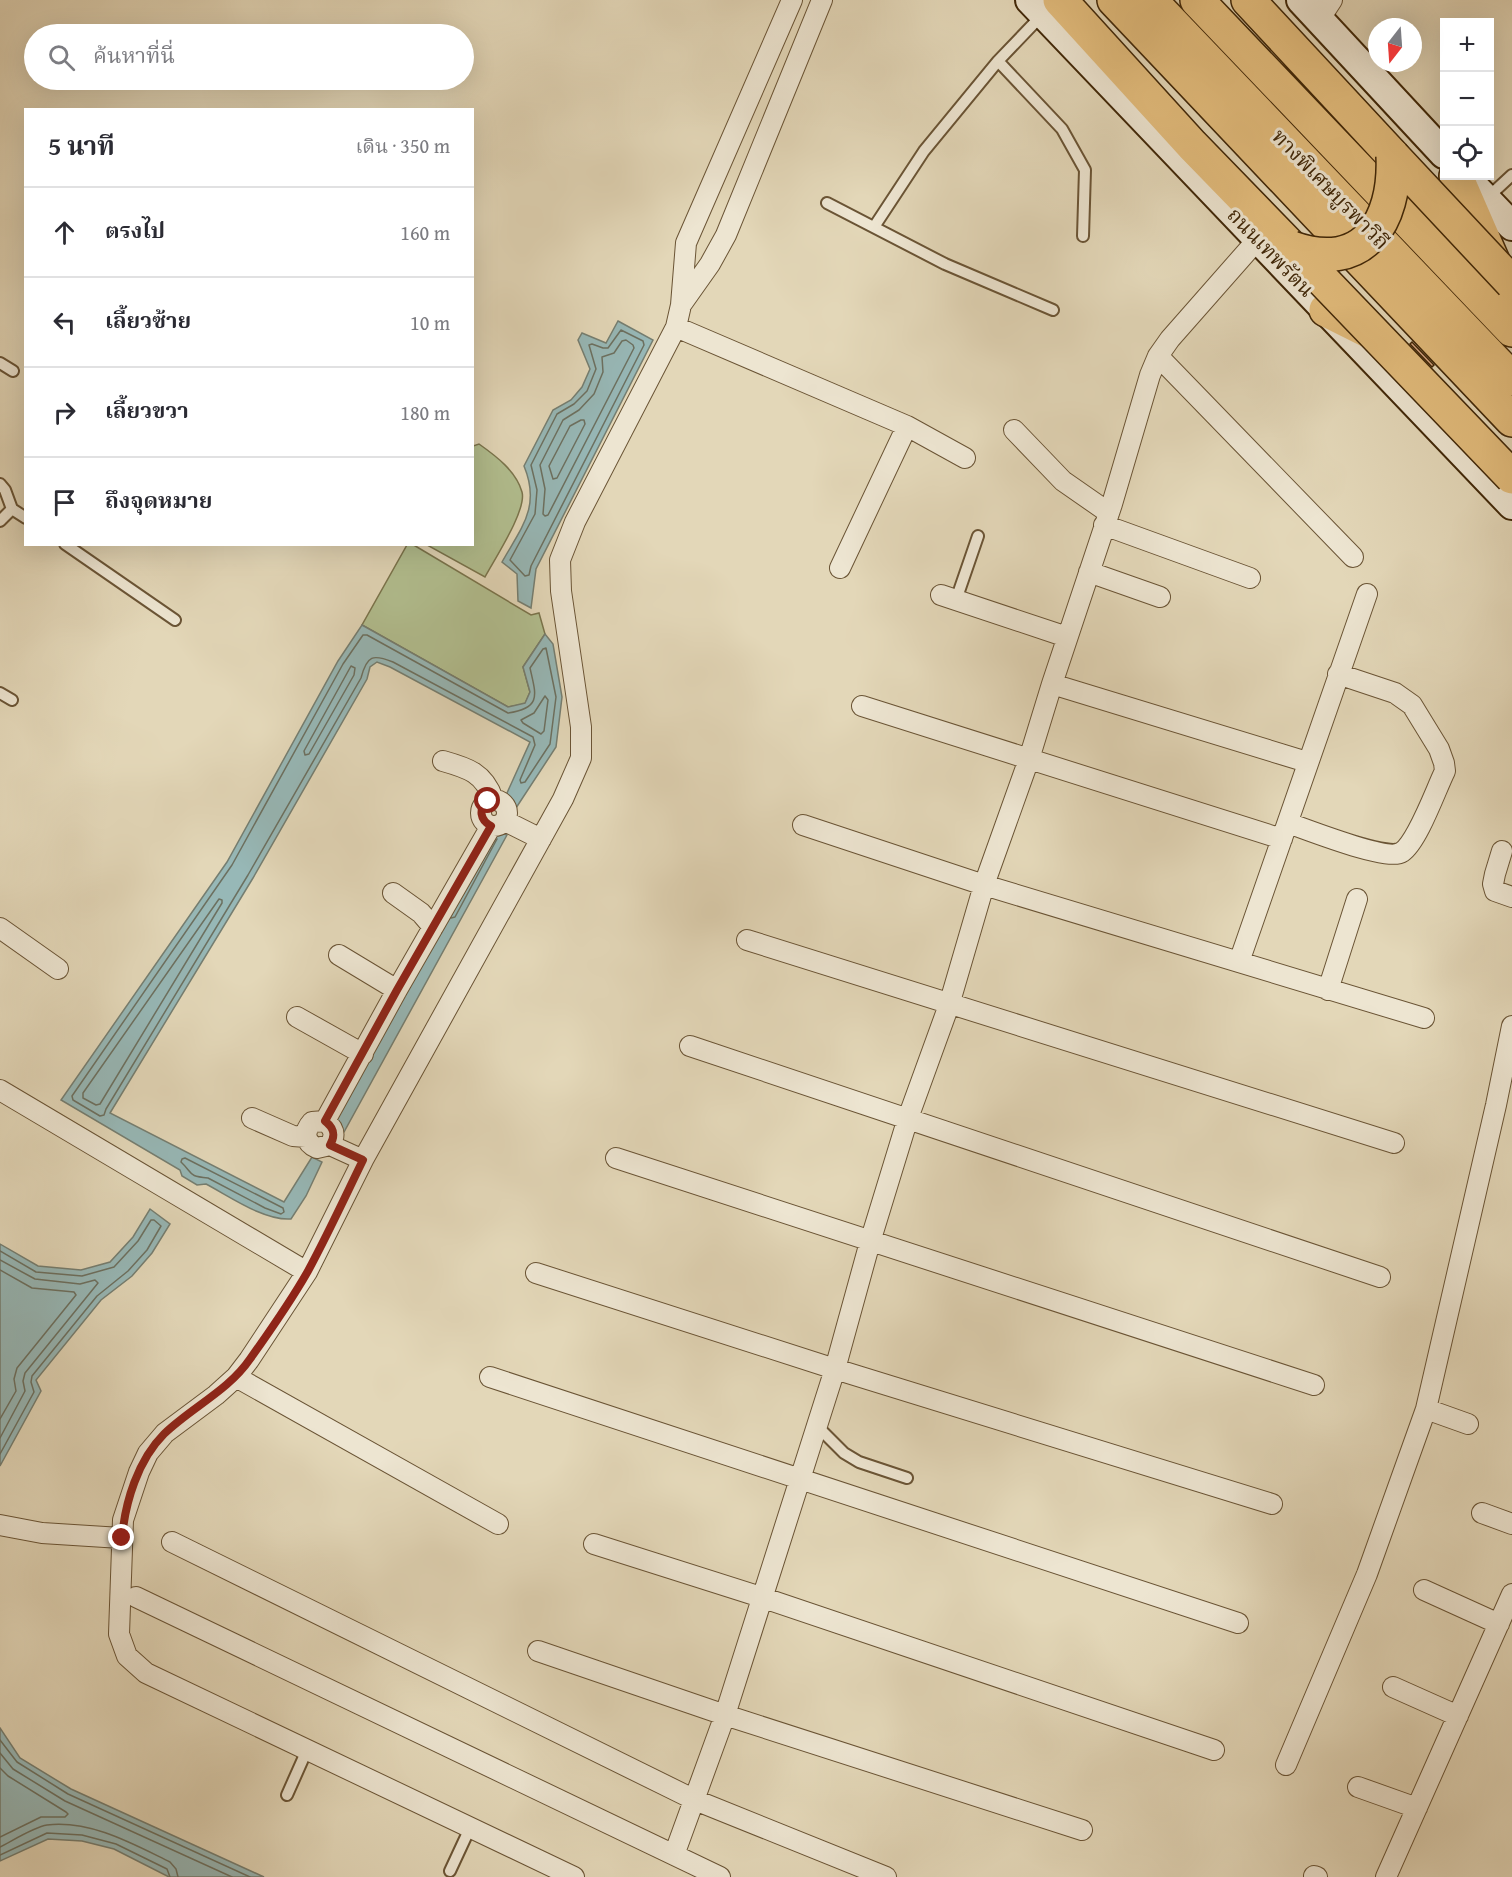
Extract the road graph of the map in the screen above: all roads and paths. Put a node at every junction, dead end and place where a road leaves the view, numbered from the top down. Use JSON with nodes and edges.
{"nodes":[{"id":1,"x":792,"y":0,"type":"edge"},
{"id":2,"x":822,"y":0,"type":"edge"},
{"id":3,"x":1114,"y":0,"type":"edge"},
{"id":4,"x":1150,"y":0,"type":"edge"},
{"id":5,"x":1197,"y":0,"type":"edge"},
{"id":6,"x":1214,"y":0,"type":"edge"},
{"id":7,"x":1248,"y":0,"type":"edge"},
{"id":8,"x":1044,"y":5,"type":"edge"},
{"id":9,"x":1317,"y":6,"type":"edge"},
{"id":10,"x":998,"y":61,"type":"junction"},
{"id":11,"x":746,"y":108,"type":"junction"},
{"id":12,"x":773,"y":119,"type":"junction"},
{"id":13,"x":1440,"y":149,"type":"edge"},
{"id":14,"x":1393,"y":156,"type":"junction"},
{"id":15,"x":1512,"y":176,"type":"edge"},
{"id":16,"x":1458,"y":180,"type":"edge"},
{"id":17,"x":1468,"y":180,"type":"edge"},
{"id":18,"x":1486,"y":199,"type":"junction"},
{"id":19,"x":827,"y":203,"type":"dead end"},
{"id":20,"x":1512,"y":226,"type":"edge"},
{"id":21,"x":874,"y":227,"type":"junction"},
{"id":22,"x":1083,"y":236,"type":"dead end"},
{"id":23,"x":1258,"y":239,"type":"junction"},
{"id":24,"x":1292,"y":248,"type":"junction"},
{"id":25,"x":1512,"y":283,"type":"edge"},
{"id":26,"x":681,"y":305,"type":"junction"},
{"id":27,"x":1512,"y":305,"type":"edge"},
{"id":28,"x":1053,"y":310,"type":"dead end"},
{"id":29,"x":1326,"y":310,"type":"junction"},
{"id":30,"x":1512,"y":312,"type":"edge"},
{"id":31,"x":676,"y":327,"type":"junction"},
{"id":32,"x":1512,"y":330,"type":"edge"},
{"id":33,"x":1158,"y":356,"type":"junction"},
{"id":34,"x":0,"y":363,"type":"edge"},
{"id":35,"x":12,"y":371,"type":"dead end"},
{"id":36,"x":1512,"y":379,"type":"edge"},
{"id":37,"x":1479,"y":386,"type":"junction"},
{"id":38,"x":1512,"y":420,"type":"edge"},
{"id":39,"x":907,"y":426,"type":"junction"},
{"id":40,"x":1014,"y":430,"type":"dead end"},
{"id":41,"x":965,"y":458,"type":"dead end"},
{"id":42,"x":1512,"y":477,"type":"edge"},
{"id":43,"x":0,"y":484,"type":"edge"},
{"id":44,"x":1512,"y":505,"type":"edge"},
{"id":45,"x":12,"y":509,"type":"junction"},
{"id":46,"x":1108,"y":514,"type":"junction"},
{"id":47,"x":24,"y":517,"type":"edge"},
{"id":48,"x":0,"y":522,"type":"edge"},
{"id":49,"x":978,"y":536,"type":"dead end"},
{"id":50,"x":67,"y":546,"type":"edge"},
{"id":51,"x":1353,"y":557,"type":"dead end"},
{"id":52,"x":840,"y":568,"type":"dead end"},
{"id":53,"x":1089,"y":572,"type":"junction"},
{"id":54,"x":1250,"y":578,"type":"dead end"},
{"id":55,"x":1367,"y":594,"type":"dead end"},
{"id":56,"x":1160,"y":597,"type":"dead end"},
{"id":57,"x":948,"y":598,"type":"joint"},
{"id":58,"x":175,"y":620,"type":"dead end"},
{"id":59,"x":1067,"y":638,"type":"junction"},
{"id":60,"x":1338,"y":674,"type":"junction"},
{"id":61,"x":1052,"y":684,"type":"junction"},
{"id":62,"x":0,"y":693,"type":"edge"},
{"id":63,"x":12,"y":700,"type":"dead end"},
{"id":64,"x":862,"y":706,"type":"dead end"},
{"id":65,"x":1029,"y":759,"type":"junction"},
{"id":66,"x":443,"y":761,"type":"dead end"},
{"id":67,"x":1307,"y":762,"type":"junction"},
{"id":68,"x":498,"y":823,"type":"junction"},
{"id":69,"x":803,"y":825,"type":"dead end"},
{"id":70,"x":1285,"y":831,"type":"junction"},
{"id":71,"x":541,"y":839,"type":"junction"},
{"id":72,"x":1502,"y":851,"type":"dead end"},
{"id":73,"x":984,"y":885,"type":"junction"},
{"id":74,"x":393,"y":893,"type":"dead end"},
{"id":75,"x":1512,"y":897,"type":"edge"},
{"id":76,"x":1357,"y":899,"type":"dead end"},
{"id":77,"x":433,"y":927,"type":"junction"},
{"id":78,"x":0,"y":928,"type":"edge"},
{"id":79,"x":747,"y":940,"type":"dead end"},
{"id":80,"x":339,"y":955,"type":"dead end"},
{"id":81,"x":1239,"y":962,"type":"junction"},
{"id":82,"x":58,"y":969,"type":"dead end"},
{"id":83,"x":397,"y":990,"type":"junction"},
{"id":84,"x":1328,"y":990,"type":"junction"},
{"id":85,"x":949,"y":1005,"type":"junction"},
{"id":86,"x":297,"y":1017,"type":"dead end"},
{"id":87,"x":1424,"y":1018,"type":"dead end"},
{"id":88,"x":1512,"y":1026,"type":"edge"},
{"id":89,"x":690,"y":1046,"type":"dead end"},
{"id":90,"x":363,"y":1054,"type":"junction"},
{"id":91,"x":0,"y":1090,"type":"edge"},
{"id":92,"x":252,"y":1118,"type":"dead end"},
{"id":93,"x":908,"y":1118,"type":"junction"},
{"id":94,"x":325,"y":1121,"type":"junction"},
{"id":95,"x":306,"y":1137,"type":"junction"},
{"id":96,"x":1394,"y":1143,"type":"dead end"},
{"id":97,"x":330,"y":1145,"type":"junction"},
{"id":98,"x":616,"y":1158,"type":"dead end"},
{"id":99,"x":363,"y":1160,"type":"junction"},
{"id":100,"x":870,"y":1242,"type":"junction"},
{"id":101,"x":307,"y":1272,"type":"junction"},
{"id":102,"x":536,"y":1273,"type":"dead end"},
{"id":103,"x":1380,"y":1278,"type":"dead end"},
{"id":104,"x":835,"y":1369,"type":"junction"},
{"id":105,"x":236,"y":1377,"type":"junction"},
{"id":106,"x":490,"y":1377,"type":"dead end"},
{"id":107,"x":1314,"y":1385,"type":"dead end"},
{"id":108,"x":1426,"y":1409,"type":"junction"},
{"id":109,"x":1468,"y":1424,"type":"dead end"},
{"id":110,"x":817,"y":1426,"type":"junction"},
{"id":111,"x":907,"y":1478,"type":"dead end"},
{"id":112,"x":799,"y":1480,"type":"junction"},
{"id":113,"x":1272,"y":1504,"type":"dead end"},
{"id":114,"x":1482,"y":1513,"type":"dead end"},
{"id":115,"x":498,"y":1524,"type":"dead end"},
{"id":116,"x":1512,"y":1524,"type":"edge"},
{"id":117,"x":1,"y":1526,"type":"edge"},
{"id":118,"x":122,"y":1538,"type":"junction"},
{"id":119,"x":171,"y":1542,"type":"dead end"},
{"id":120,"x":594,"y":1544,"type":"dead end"},
{"id":121,"x":1424,"y":1590,"type":"dead end"},
{"id":122,"x":1512,"y":1594,"type":"edge"},
{"id":123,"x":136,"y":1597,"type":"dead end"},
{"id":124,"x":761,"y":1598,"type":"junction"},
{"id":125,"x":1238,"y":1623,"type":"dead end"},
{"id":126,"x":1499,"y":1624,"type":"junction"},
{"id":127,"x":538,"y":1651,"type":"dead end"},
{"id":128,"x":1394,"y":1686,"type":"dead end"},
{"id":129,"x":725,"y":1715,"type":"junction"},
{"id":130,"x":1458,"y":1716,"type":"junction"},
{"id":131,"x":307,"y":1750,"type":"junction"},
{"id":132,"x":1214,"y":1750,"type":"dead end"},
{"id":133,"x":1286,"y":1766,"type":"dead end"},
{"id":134,"x":1358,"y":1787,"type":"dead end"},
{"id":135,"x":287,"y":1795,"type":"dead end"},
{"id":136,"x":695,"y":1800,"type":"junction"},
{"id":137,"x":1417,"y":1808,"type":"junction"},
{"id":138,"x":470,"y":1828,"type":"junction"},
{"id":139,"x":1082,"y":1830,"type":"dead end"},
{"id":140,"x":674,"y":1855,"type":"junction"},
{"id":141,"x":450,"y":1871,"type":"dead end"},
{"id":142,"x":574,"y":1877,"type":"edge"},
{"id":143,"x":720,"y":1877,"type":"edge"},
{"id":144,"x":886,"y":1877,"type":"edge"},
{"id":145,"x":1386,"y":1877,"type":"edge"}],
"edges":[{"from":1,"to":11,"type":"street"},
{"from":2,"to":12,"type":"street"},
{"from":3,"to":37,"type":"highway"},
{"from":4,"to":36,"type":"highway","name":"ทางพิเศษบูรพาวิถี"},
{"from":5,"to":32,"type":"highway","name":"ทางพิเศษบูรพาวิถี"},
{"from":6,"to":30,"type":"highway"},
{"from":7,"to":14,"type":"highway"},
{"from":8,"to":10,"type":"lane"},
{"from":8,"to":23,"type":"main road","name":"ถนนเทพรัตน"},
{"from":8,"to":24,"type":"highway"},
{"from":9,"to":13,"type":"main road"},
{"from":10,"to":21,"type":"lane"},
{"from":10,"to":22,"type":"lane"},
{"from":11,"to":12,"type":"street"},
{"from":11,"to":26,"type":"street"},
{"from":12,"to":26,"type":"street"},
{"from":14,"to":24,"type":"highway","bridge":true},
{"from":14,"to":25,"type":"highway","bridge":true},
{"from":15,"to":18,"type":"lane"},
{"from":16,"to":27,"type":"highway"},
{"from":17,"to":18,"type":"main road"},
{"from":18,"to":20,"type":"main road"},
{"from":19,"to":21,"type":"lane"},
{"from":21,"to":28,"type":"lane"},
{"from":23,"to":29,"type":"main road","name":"ถนนเทพรัตน"},
{"from":23,"to":33,"type":"street"},
{"from":24,"to":42,"type":"highway","bridge":true},
{"from":26,"to":31,"type":"street"},
{"from":29,"to":37,"type":"highway"},
{"from":29,"to":44,"type":"main road","name":"ถนนเทพรัตน"},
{"from":31,"to":39,"type":"street"},
{"from":31,"to":71,"type":"street"},
{"from":33,"to":46,"type":"street"},
{"from":33,"to":51,"type":"street"},
{"from":34,"to":35,"type":"lane"},
{"from":37,"to":38,"type":"highway"},
{"from":39,"to":41,"type":"street"},
{"from":39,"to":52,"type":"street"},
{"from":40,"to":46,"type":"street"},
{"from":43,"to":45,"type":"lane"},
{"from":45,"to":47,"type":"lane"},
{"from":45,"to":48,"type":"lane"},
{"from":46,"to":53,"type":"street"},
{"from":46,"to":54,"type":"street"},
{"from":49,"to":57,"type":"lane"},
{"from":50,"to":58,"type":"lane"},
{"from":53,"to":56,"type":"street"},
{"from":53,"to":59,"type":"street"},
{"from":55,"to":60,"type":"street"},
{"from":57,"to":59,"type":"street"},
{"from":59,"to":61,"type":"street"},
{"from":60,"to":67,"type":"street"},
{"from":60,"to":70,"type":"street"},
{"from":61,"to":65,"type":"street"},
{"from":61,"to":67,"type":"street"},
{"from":62,"to":63,"type":"lane"},
{"from":64,"to":65,"type":"street"},
{"from":65,"to":70,"type":"street"},
{"from":65,"to":73,"type":"street"},
{"from":66,"to":68,"type":"street"},
{"from":67,"to":70,"type":"street"},
{"from":68,"to":71,"type":"street"},
{"from":68,"to":77,"type":"street"},
{"from":69,"to":73,"type":"street"},
{"from":70,"to":81,"type":"street"},
{"from":71,"to":99,"type":"street"},
{"from":72,"to":75,"type":"street"},
{"from":73,"to":81,"type":"street"},
{"from":73,"to":85,"type":"street"},
{"from":74,"to":77,"type":"street"},
{"from":76,"to":84,"type":"street"},
{"from":77,"to":83,"type":"street"},
{"from":78,"to":82,"type":"street"},
{"from":79,"to":85,"type":"street"},
{"from":80,"to":83,"type":"street"},
{"from":81,"to":84,"type":"street"},
{"from":83,"to":90,"type":"street"},
{"from":84,"to":87,"type":"street"},
{"from":85,"to":93,"type":"street"},
{"from":85,"to":96,"type":"street"},
{"from":86,"to":90,"type":"street"},
{"from":88,"to":108,"type":"street"},
{"from":89,"to":93,"type":"street"},
{"from":90,"to":94,"type":"street"},
{"from":91,"to":101,"type":"street"},
{"from":92,"to":95,"type":"street"},
{"from":93,"to":100,"type":"street"},
{"from":93,"to":103,"type":"street"},
{"from":94,"to":95,"type":"street"},
{"from":94,"to":97,"type":"street"},
{"from":95,"to":97,"type":"street"},
{"from":97,"to":99,"type":"street"},
{"from":98,"to":100,"type":"street"},
{"from":99,"to":101,"type":"street"},
{"from":100,"to":104,"type":"street"},
{"from":100,"to":107,"type":"street"},
{"from":101,"to":105,"type":"street"},
{"from":102,"to":104,"type":"street"},
{"from":104,"to":110,"type":"street"},
{"from":104,"to":113,"type":"street"},
{"from":105,"to":115,"type":"street"},
{"from":105,"to":118,"type":"street"},
{"from":106,"to":112,"type":"street"},
{"from":108,"to":109,"type":"street"},
{"from":108,"to":133,"type":"street"},
{"from":110,"to":111,"type":"lane"},
{"from":110,"to":112,"type":"street"},
{"from":112,"to":124,"type":"street"},
{"from":112,"to":125,"type":"street"},
{"from":114,"to":116,"type":"street"},
{"from":117,"to":118,"type":"street"},
{"from":118,"to":131,"type":"street"},
{"from":119,"to":136,"type":"street"},
{"from":120,"to":124,"type":"street"},
{"from":121,"to":126,"type":"street"},
{"from":122,"to":126,"type":"street"},
{"from":123,"to":140,"type":"street"},
{"from":124,"to":129,"type":"street"},
{"from":124,"to":132,"type":"street"},
{"from":126,"to":130,"type":"street"},
{"from":127,"to":129,"type":"street"},
{"from":128,"to":130,"type":"street"},
{"from":129,"to":136,"type":"street"},
{"from":129,"to":139,"type":"street"},
{"from":130,"to":137,"type":"street"},
{"from":131,"to":135,"type":"lane"},
{"from":131,"to":138,"type":"street"},
{"from":134,"to":137,"type":"street"},
{"from":136,"to":140,"type":"street"},
{"from":136,"to":144,"type":"street"},
{"from":137,"to":145,"type":"street"},
{"from":138,"to":141,"type":"lane"},
{"from":138,"to":142,"type":"street"},
{"from":140,"to":143,"type":"street"}]}
